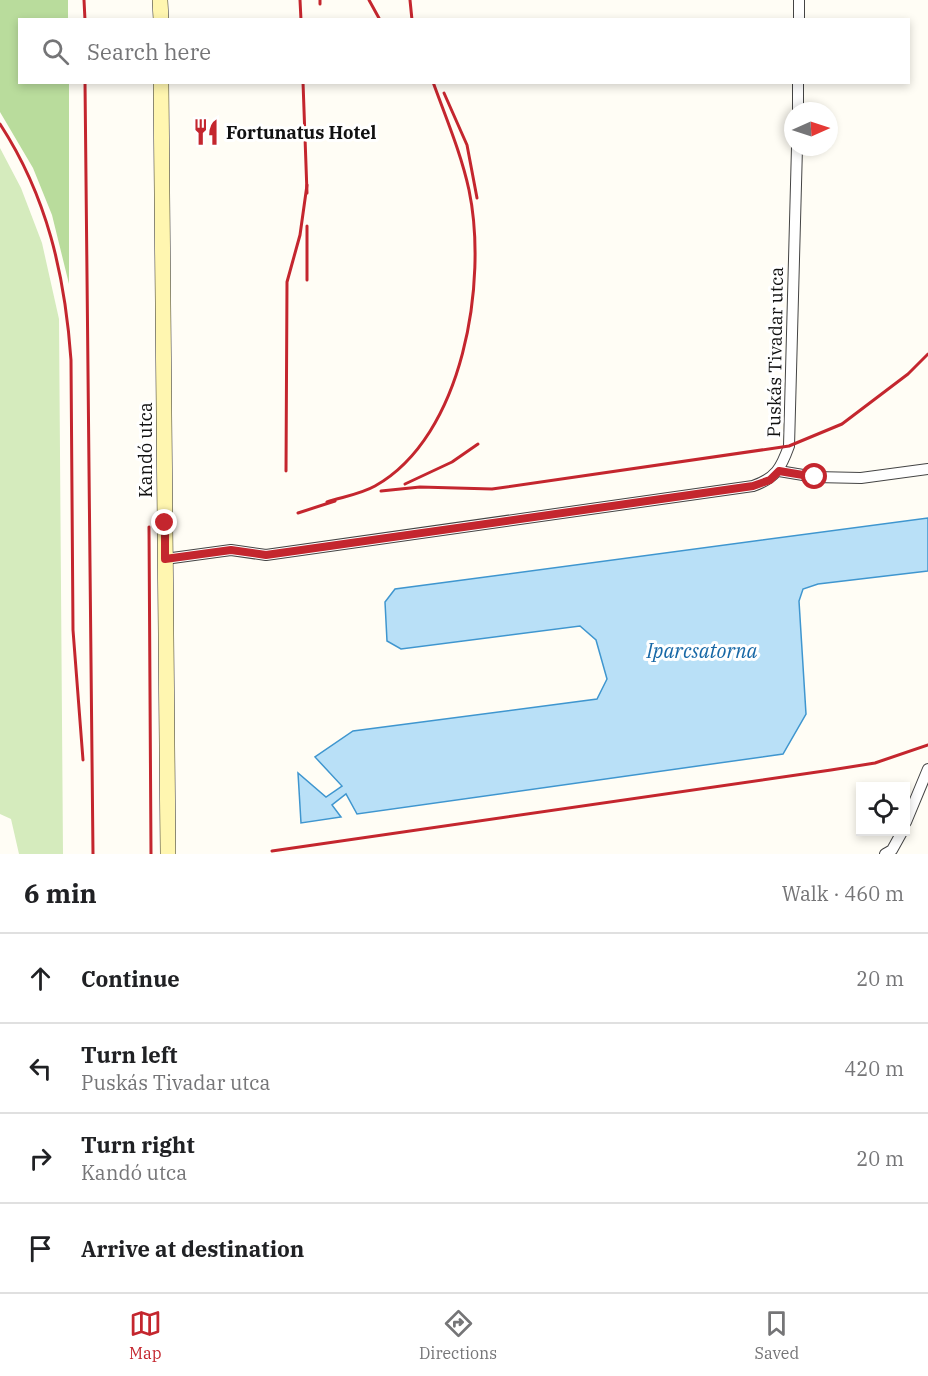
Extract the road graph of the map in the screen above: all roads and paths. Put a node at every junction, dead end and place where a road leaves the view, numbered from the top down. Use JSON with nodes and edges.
{"nodes":[{"id":1,"x":160,"y":0,"type":"edge"},
{"id":2,"x":799,"y":0,"type":"edge"},
{"id":3,"x":161,"y":18,"type":"edge"},
{"id":4,"x":799,"y":18,"type":"edge"},
{"id":5,"x":161,"y":84,"type":"edge"},
{"id":6,"x":798,"y":84,"type":"edge"},
{"id":7,"x":798,"y":102,"type":"edge"},
{"id":8,"x":797,"y":156,"type":"edge"},
{"id":9,"x":928,"y":470,"type":"edge"},
{"id":10,"x":779,"y":471,"type":"junction"},
{"id":11,"x":165,"y":559,"type":"junction"},
{"id":12,"x":928,"y":769,"type":"edge"},
{"id":13,"x":910,"y":812,"type":"edge"},
{"id":14,"x":899,"y":836,"type":"edge"},
{"id":15,"x":168,"y":854,"type":"edge"},
{"id":16,"x":885,"y":854,"type":"edge"}],
"edges":[{"from":1,"to":3,"type":"street"},
{"from":2,"to":4,"type":"street"},
{"from":5,"to":11,"type":"street","name":"Kandó utca"},
{"from":6,"to":7,"type":"street"},
{"from":8,"to":10,"type":"street","name":"Puskás Tivadar utca"},
{"from":9,"to":10,"type":"street"},
{"from":10,"to":11,"type":"street"},
{"from":11,"to":15,"type":"street","name":"Kandó utca"},
{"from":12,"to":13,"type":"street"},
{"from":14,"to":16,"type":"street"}]}
